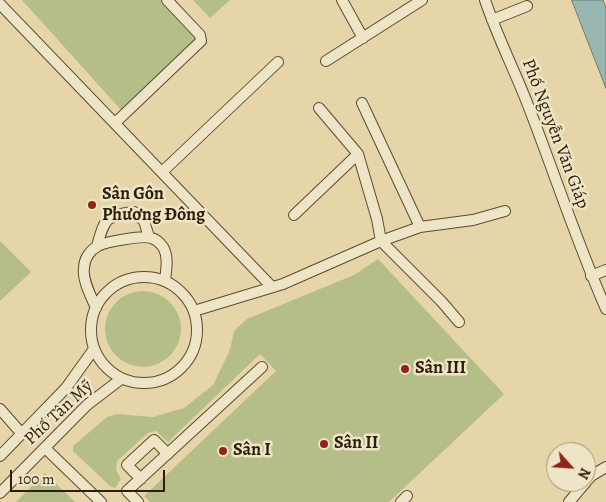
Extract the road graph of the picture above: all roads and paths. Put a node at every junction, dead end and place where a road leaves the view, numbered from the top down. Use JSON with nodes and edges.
{"nodes":[{"id":1,"x":167,"y":0,"type":"edge"},
{"id":2,"x":342,"y":0,"type":"edge"},
{"id":3,"x":422,"y":0,"type":"edge"},
{"id":4,"x":485,"y":0,"type":"edge"},
{"id":5,"x":0,"y":4,"type":"edge"},
{"id":6,"x":526,"y":6,"type":"dead end"},
{"id":7,"x":492,"y":20,"type":"junction"},
{"id":8,"x":363,"y":38,"type":"junction"},
{"id":9,"x":326,"y":61,"type":"dead end"},
{"id":10,"x":278,"y":62,"type":"dead end"},
{"id":11,"x":362,"y":103,"type":"dead end"},
{"id":12,"x":319,"y":108,"type":"dead end"},
{"id":13,"x":115,"y":123,"type":"junction"},
{"id":14,"x":358,"y":154,"type":"junction"},
{"id":15,"x":162,"y":172,"type":"junction"},
{"id":16,"x":506,"y":211,"type":"dead end"},
{"id":17,"x":294,"y":215,"type":"dead end"},
{"id":18,"x":420,"y":227,"type":"junction"},
{"id":19,"x":149,"y":237,"type":"junction"},
{"id":20,"x":380,"y":241,"type":"junction"},
{"id":21,"x":97,"y":246,"type":"junction"},
{"id":22,"x":606,"y":270,"type":"edge"},
{"id":23,"x":592,"y":276,"type":"junction"},
{"id":24,"x":165,"y":281,"type":"junction"},
{"id":25,"x":272,"y":287,"type":"junction"},
{"id":26,"x":96,"y":308,"type":"junction"},
{"id":27,"x":606,"y":309,"type":"edge"},
{"id":28,"x":194,"y":311,"type":"junction"},
{"id":29,"x":460,"y":322,"type":"dead end"},
{"id":30,"x":94,"y":349,"type":"junction"},
{"id":31,"x":262,"y":367,"type":"dead end"},
{"id":32,"x":121,"y":379,"type":"junction"},
{"id":33,"x":0,"y":409,"type":"edge"},
{"id":34,"x":22,"y":434,"type":"junction"},
{"id":35,"x":45,"y":448,"type":"junction"},
{"id":36,"x":168,"y":454,"type":"junction"},
{"id":37,"x":0,"y":456,"type":"edge"},
{"id":38,"x":140,"y":478,"type":"junction"},
{"id":39,"x":578,"y":492,"type":"edge"},
{"id":40,"x":0,"y":493,"type":"edge"},
{"id":41,"x":101,"y":502,"type":"edge"},
{"id":42,"x":138,"y":502,"type":"edge"},
{"id":43,"x":570,"y":502,"type":"edge"}],
"edges":[{"from":1,"to":13,"type":"street"},
{"from":2,"to":8,"type":"street"},
{"from":3,"to":8,"type":"street"},
{"from":4,"to":7,"type":"street","name":"Phố Nguyễn Văn Giáp"},
{"from":5,"to":13,"type":"street"},
{"from":6,"to":7,"type":"street"},
{"from":7,"to":23,"type":"street","name":"Phố Nguyễn Văn Giáp"},
{"from":8,"to":9,"type":"street"},
{"from":10,"to":15,"type":"street"},
{"from":11,"to":18,"type":"street"},
{"from":12,"to":14,"type":"street"},
{"from":13,"to":15,"type":"street"},
{"from":14,"to":17,"type":"street"},
{"from":14,"to":20,"type":"street"},
{"from":15,"to":25,"type":"street"},
{"from":16,"to":18,"type":"street"},
{"from":18,"to":20,"type":"street"},
{"from":19,"to":21,"type":"street"},
{"from":19,"to":21,"type":"street"},
{"from":19,"to":24,"type":"street"},
{"from":20,"to":25,"type":"street"},
{"from":20,"to":29,"type":"street"},
{"from":21,"to":26,"type":"street"},
{"from":22,"to":23,"type":"street"},
{"from":23,"to":27,"type":"street","name":"Phố Nguyễn Văn Giáp"},
{"from":24,"to":26,"type":"street"},
{"from":24,"to":28,"type":"street"},
{"from":25,"to":28,"type":"street"},
{"from":26,"to":30,"type":"street"},
{"from":28,"to":32,"type":"street"},
{"from":30,"to":32,"type":"street"},
{"from":30,"to":34,"type":"street","name":"Phố Tân Mỹ"},
{"from":31,"to":36,"type":"street"},
{"from":32,"to":35,"type":"street","name":"Phố Tân Mỹ"},
{"from":33,"to":34,"type":"street"},
{"from":34,"to":37,"type":"street","name":"Phố Tân Mỹ"},
{"from":35,"to":40,"type":"street","name":"Phố Tân Mỹ"},
{"from":35,"to":41,"type":"street"},
{"from":36,"to":38,"type":"street"},
{"from":36,"to":38,"type":"street"},
{"from":38,"to":42,"type":"street"},
{"from":39,"to":43,"type":"street"}]}
